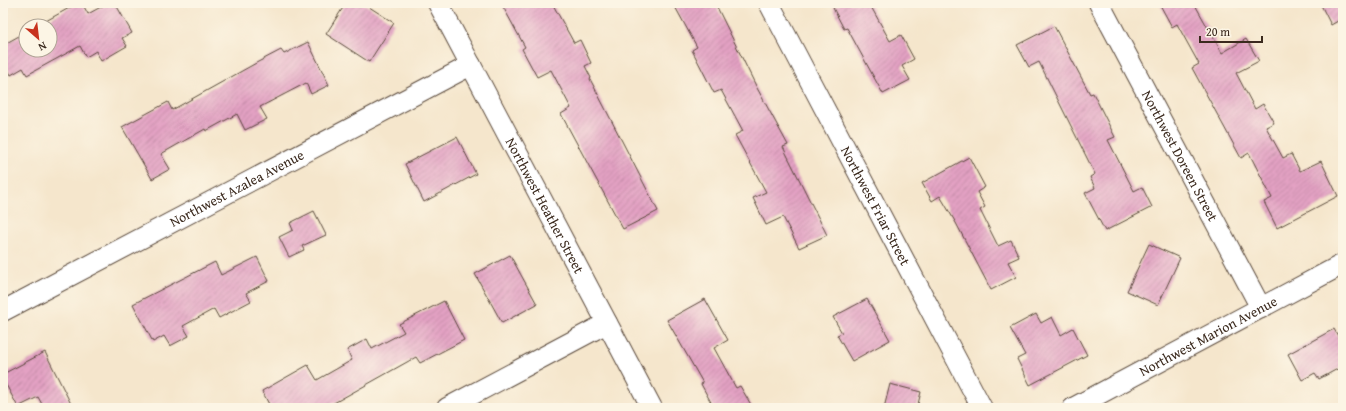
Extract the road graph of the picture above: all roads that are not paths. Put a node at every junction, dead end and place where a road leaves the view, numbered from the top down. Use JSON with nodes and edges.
{"nodes":[{"id":1,"x":438,"y":3,"type":"edge"},
{"id":2,"x":769,"y":3,"type":"edge"},
{"id":3,"x":1099,"y":3,"type":"edge"},
{"id":4,"x":471,"y":65,"type":"junction"},
{"id":5,"x":1343,"y":264,"type":"edge"},
{"id":6,"x":1261,"y":308,"type":"junction"},
{"id":7,"x":3,"y":311,"type":"edge"},
{"id":8,"x":607,"y":323,"type":"junction"},
{"id":9,"x":447,"y":408,"type":"edge"},
{"id":10,"x":652,"y":408,"type":"edge"},
{"id":11,"x":982,"y":408,"type":"edge"},
{"id":12,"x":1072,"y":408,"type":"edge"}],
"edges":[{"from":1,"to":4,"type":"street","name":"Northwest Heather Street"},
{"from":2,"to":11,"type":"street","name":"Northwest Friar Street"},
{"from":3,"to":6,"type":"street","name":"Northwest Doreen Street"},
{"from":4,"to":7,"type":"street","name":"Northwest Azalea Avenue"},
{"from":4,"to":8,"type":"street","name":"Northwest Heather Street"},
{"from":5,"to":6,"type":"street","name":"Northwest Marion Avenue"},
{"from":6,"to":12,"type":"street","name":"Northwest Marion Avenue"},
{"from":8,"to":9,"type":"street"},
{"from":8,"to":10,"type":"street","name":"Northwest Heather Street"}]}
